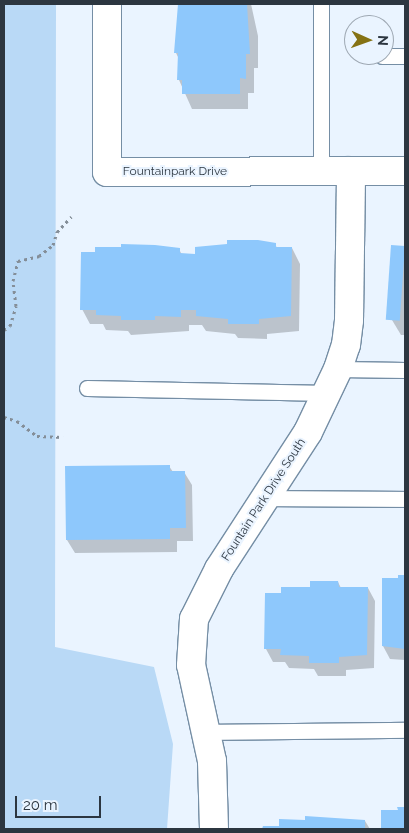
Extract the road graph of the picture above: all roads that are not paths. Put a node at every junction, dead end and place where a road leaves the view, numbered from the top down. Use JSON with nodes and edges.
{"nodes":[{"id":1,"x":107,"y":4,"type":"edge"},
{"id":2,"x":321,"y":4,"type":"edge"},
{"id":3,"x":321,"y":171,"type":"junction"},
{"id":4,"x":351,"y":171,"type":"junction"},
{"id":5,"x":405,"y":171,"type":"edge"},
{"id":6,"x":405,"y":370,"type":"edge"},
{"id":7,"x":333,"y":381,"type":"junction"},
{"id":8,"x":87,"y":388,"type":"dead end"},
{"id":9,"x":265,"y":498,"type":"junction"},
{"id":10,"x":405,"y":499,"type":"edge"},
{"id":11,"x":405,"y":730,"type":"edge"},
{"id":12,"x":206,"y":732,"type":"junction"},
{"id":13,"x":214,"y":829,"type":"edge"}],
"edges":[{"from":1,"to":3,"type":"street","name":"Fountainpark Drive"},
{"from":2,"to":3,"type":"lane"},
{"from":3,"to":4,"type":"street","name":"Fountainpark Drive"},
{"from":4,"to":5,"type":"street","name":"Fountainpark Drive"},
{"from":4,"to":7,"type":"street","name":"Fountain Park Drive South"},
{"from":6,"to":7,"type":"lane"},
{"from":7,"to":8,"type":"lane"},
{"from":7,"to":9,"type":"street","name":"Fountain Park Drive South"},
{"from":9,"to":10,"type":"lane"},
{"from":9,"to":12,"type":"street","name":"Fountain Park Drive South"},
{"from":11,"to":12,"type":"lane"},
{"from":12,"to":13,"type":"street","name":"Fountain Park Drive South"}]}
